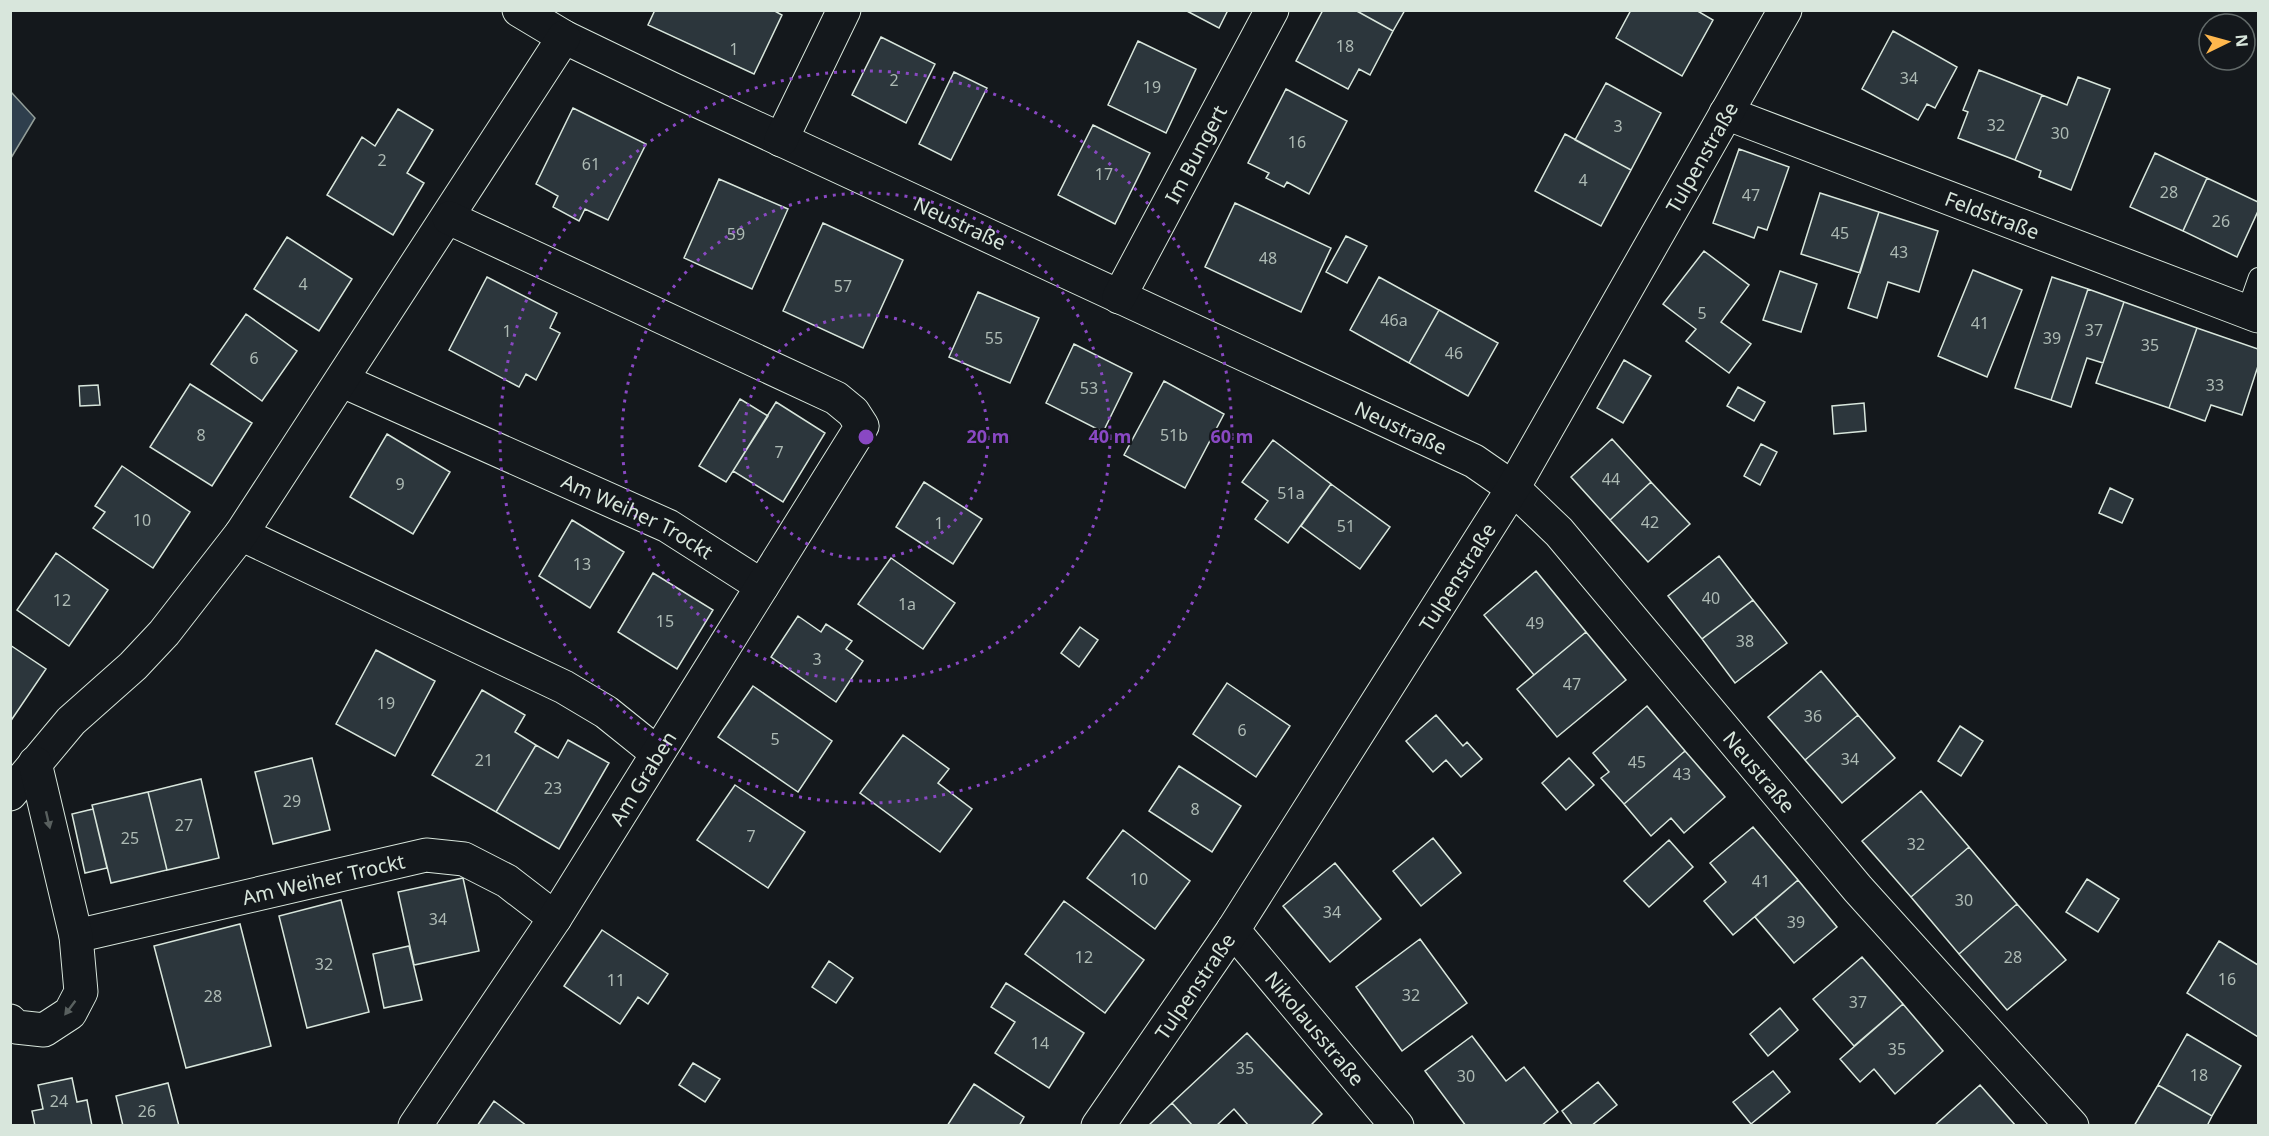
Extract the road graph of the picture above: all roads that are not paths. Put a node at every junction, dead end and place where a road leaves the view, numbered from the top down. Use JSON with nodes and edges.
{"nodes":[{"id":1,"x":519,"y":10,"type":"edge"},
{"id":2,"x":844,"y":10,"type":"edge"},
{"id":3,"x":1272,"y":10,"type":"edge"},
{"id":4,"x":1785,"y":10,"type":"edge"},
{"id":5,"x":564,"y":37,"type":"junction"},
{"id":6,"x":1726,"y":113,"type":"junction"},
{"id":7,"x":781,"y":140,"type":"junction"},
{"id":8,"x":449,"y":218,"type":"junction"},
{"id":9,"x":2259,"y":277,"type":"edge"},
{"id":10,"x":1119,"y":297,"type":"junction"},
{"id":11,"x":2252,"y":314,"type":"edge"},
{"id":12,"x":343,"y":381,"type":"junction"},
{"id":13,"x":1513,"y":488,"type":"junction"},
{"id":14,"x":241,"y":534,"type":"junction"},
{"id":15,"x":762,"y":586,"type":"junction"},
{"id":16,"x":657,"y":753,"type":"junction"},
{"id":17,"x":35,"y":763,"type":"junction"},
{"id":18,"x":10,"y":794,"type":"edge"},
{"id":19,"x":555,"y":918,"type":"junction"},
{"id":20,"x":1233,"y":930,"type":"junction"},
{"id":21,"x":76,"y":936,"type":"junction"},
{"id":22,"x":10,"y":1022,"type":"edge"},
{"id":23,"x":415,"y":1125,"type":"edge"},
{"id":24,"x":1098,"y":1125,"type":"edge"},
{"id":25,"x":1397,"y":1125,"type":"edge"},
{"id":26,"x":2072,"y":1125,"type":"edge"}],
"edges":[{"from":1,"to":5,"type":"street","name":"Neustraße"},
{"from":2,"to":7,"type":"street"},
{"from":3,"to":10,"type":"street","name":"Im Bungert"},
{"from":4,"to":6,"type":"street","name":"Tulpenstraße"},
{"from":5,"to":7,"type":"street","name":"Neustraße"},
{"from":5,"to":8,"type":"street"},
{"from":6,"to":11,"type":"street","name":"Feldstraße"},
{"from":6,"to":13,"type":"street","name":"Tulpenstraße"},
{"from":7,"to":10,"type":"street","name":"Neustraße"},
{"from":8,"to":12,"type":"street"},
{"from":8,"to":15,"type":"street","name":"Am Graben"},
{"from":9,"to":11,"type":"lane"},
{"from":10,"to":13,"type":"street","name":"Neustraße"},
{"from":12,"to":14,"type":"street"},
{"from":12,"to":15,"type":"street","name":"Am Weiher Trockt"},
{"from":13,"to":20,"type":"street","name":"Tulpenstraße"},
{"from":13,"to":26,"type":"street","name":"Neustraße"},
{"from":14,"to":16,"type":"street"},
{"from":14,"to":17,"type":"street"},
{"from":15,"to":16,"type":"street","name":"Am Graben"},
{"from":16,"to":19,"type":"street","name":"Am Graben"},
{"from":17,"to":18,"type":"street"},
{"from":17,"to":21,"type":"street","one_way":true},
{"from":19,"to":21,"type":"street","name":"Am Weiher Trockt"},
{"from":19,"to":23,"type":"street","name":"Am Graben"},
{"from":20,"to":24,"type":"street","name":"Tulpenstraße"},
{"from":20,"to":25,"type":"street","name":"Nikolausstraße"},
{"from":21,"to":22,"type":"street","one_way":true}]}
